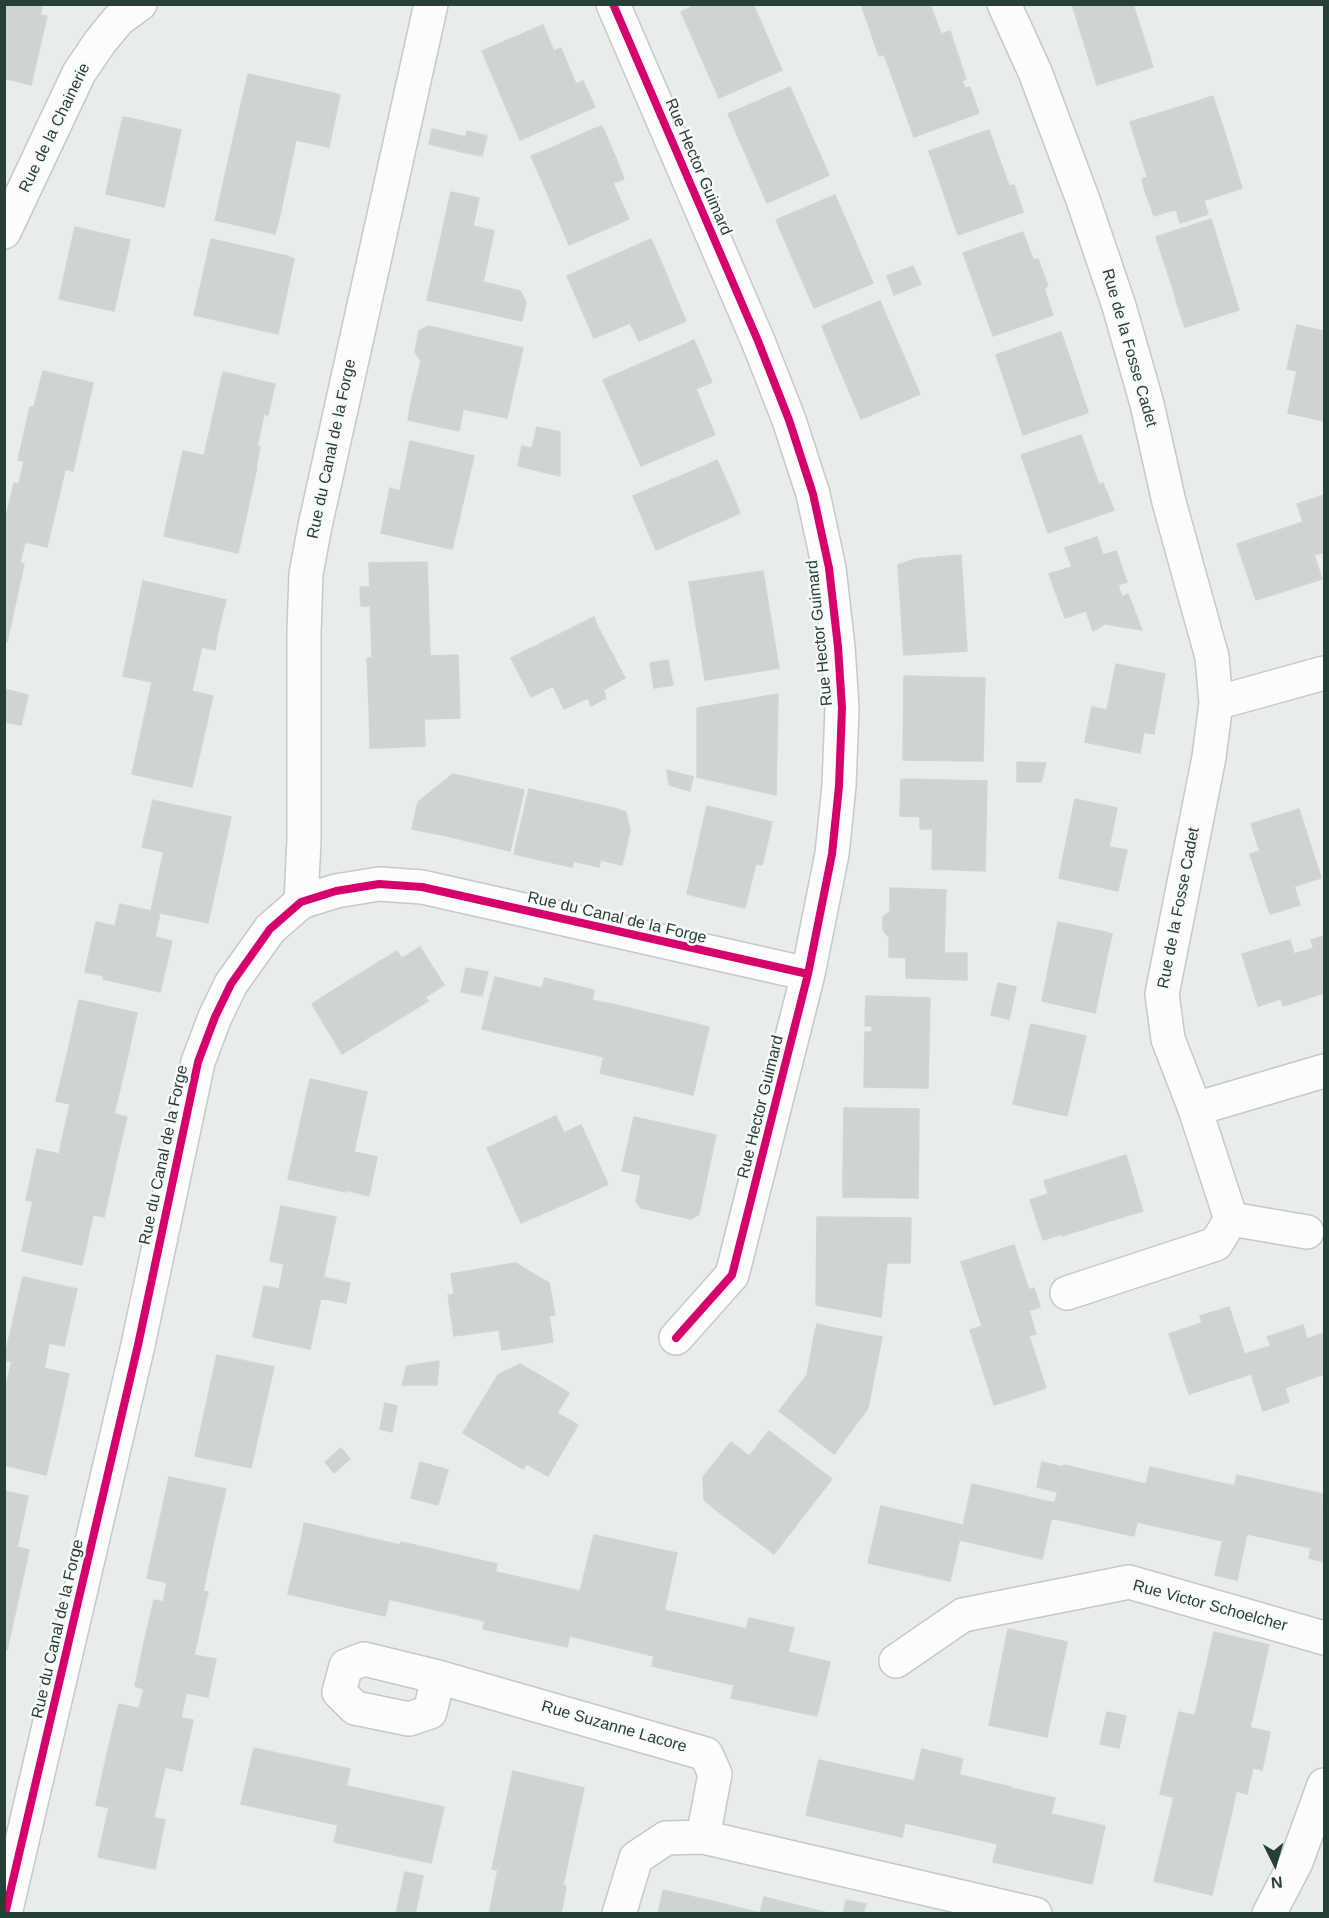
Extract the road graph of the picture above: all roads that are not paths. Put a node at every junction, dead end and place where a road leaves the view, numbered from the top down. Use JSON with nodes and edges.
{"nodes":[{"id":1,"x":140,"y":4,"type":"edge"},
{"id":2,"x":431,"y":4,"type":"edge"},
{"id":3,"x":613,"y":4,"type":"edge"},
{"id":4,"x":1004,"y":4,"type":"edge"},
{"id":5,"x":4,"y":232,"type":"edge"},
{"id":6,"x":1324,"y":673,"type":"edge"},
{"id":7,"x":1216,"y":703,"type":"junction"},
{"id":8,"x":301,"y":902,"type":"junction"},
{"id":9,"x":808,"y":975,"type":"junction"},
{"id":10,"x":1324,"y":1071,"type":"edge"},
{"id":11,"x":1195,"y":1109,"type":"junction"},
{"id":12,"x":1231,"y":1219,"type":"junction"},
{"id":13,"x":1307,"y":1232,"type":"dead end"},
{"id":14,"x":1067,"y":1293,"type":"dead end"},
{"id":15,"x":676,"y":1338,"type":"dead end"},
{"id":16,"x":1324,"y":1638,"type":"edge"},
{"id":17,"x":896,"y":1661,"type":"dead end"},
{"id":18,"x":438,"y":1677,"type":"dead end"},
{"id":19,"x":1324,"y":1785,"type":"edge"},
{"id":20,"x":703,"y":1837,"type":"junction"},
{"id":21,"x":5,"y":1914,"type":"edge"},
{"id":22,"x":619,"y":1914,"type":"edge"},
{"id":23,"x":1035,"y":1914,"type":"edge"},
{"id":24,"x":1269,"y":1914,"type":"edge"}],
"edges":[{"from":1,"to":5,"type":"street","name":"Rue de la Chainerie"},
{"from":2,"to":8,"type":"street","name":"Rue du Canal de la Forge"},
{"from":3,"to":9,"type":"street","name":"Rue Hector Guimard"},
{"from":4,"to":7,"type":"street","name":"Rue de la Fosse Cadet"},
{"from":6,"to":7,"type":"street"},
{"from":7,"to":11,"type":"street","name":"Rue de la Fosse Cadet"},
{"from":8,"to":9,"type":"street","name":"Rue du Canal de la Forge"},
{"from":8,"to":21,"type":"street","name":"Rue du Canal de la Forge"},
{"from":9,"to":15,"type":"street","name":"Rue Hector Guimard"},
{"from":10,"to":11,"type":"street"},
{"from":11,"to":12,"type":"street","name":"Rue de la Fosse Cadet"},
{"from":12,"to":13,"type":"street"},
{"from":12,"to":14,"type":"street"},
{"from":16,"to":17,"type":"street","name":"Rue Victor Schoelcher"},
{"from":18,"to":20,"type":"street","name":"Rue Suzanne Lacore"},
{"from":19,"to":24,"type":"street"},
{"from":20,"to":22,"type":"street"},
{"from":20,"to":23,"type":"street"}]}
